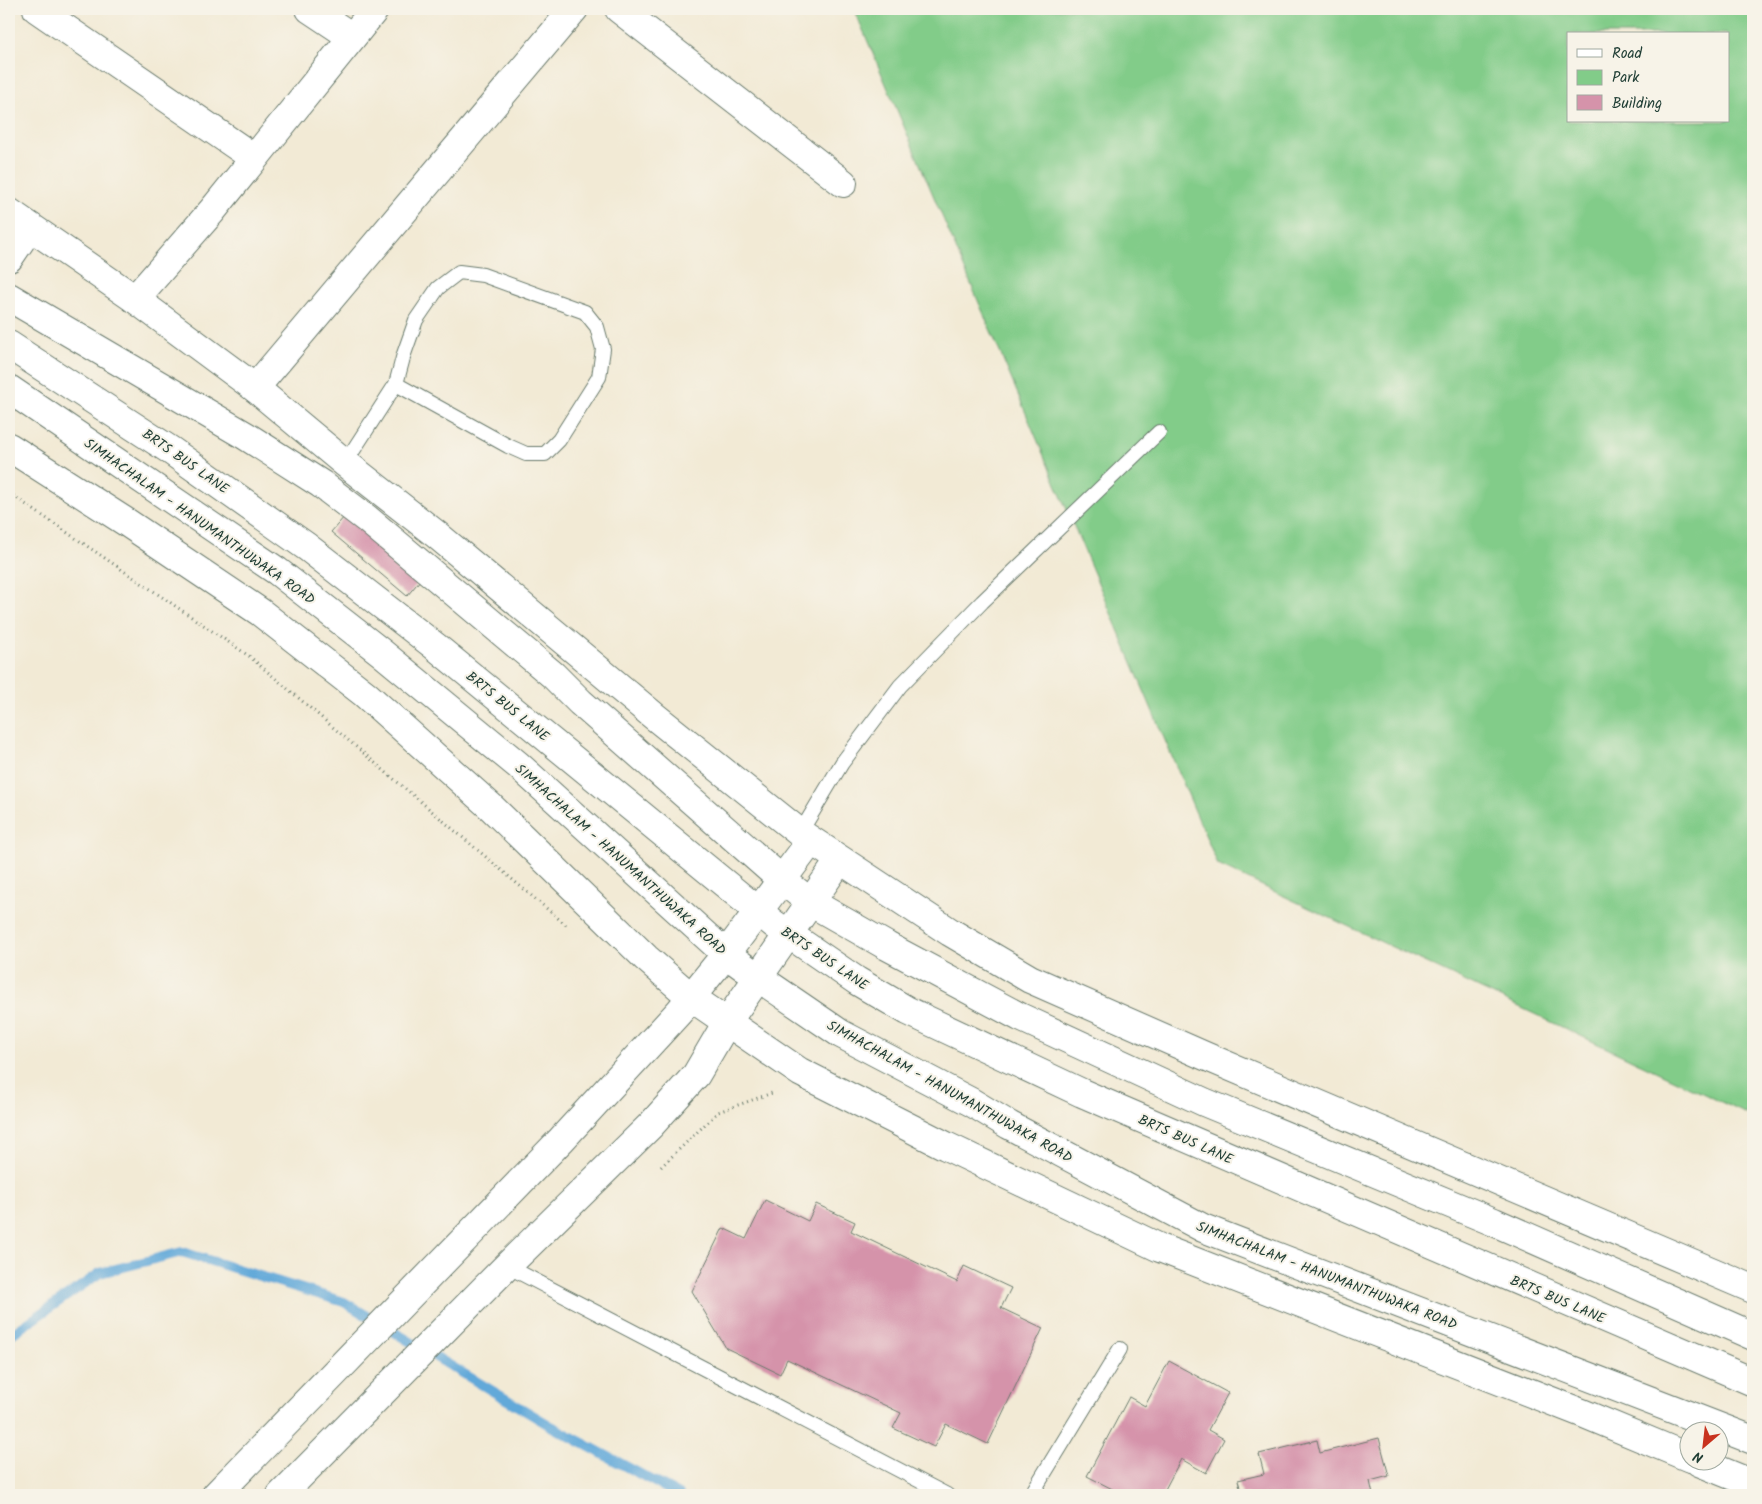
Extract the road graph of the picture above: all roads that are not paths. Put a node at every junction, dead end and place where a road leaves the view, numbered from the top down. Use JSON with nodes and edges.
{"nodes":[{"id":1,"x":38,"y":9,"type":"edge"},
{"id":2,"x":310,"y":9,"type":"edge"},
{"id":3,"x":375,"y":9,"type":"edge"},
{"id":4,"x":574,"y":9,"type":"edge"},
{"id":5,"x":618,"y":9,"type":"edge"},
{"id":6,"x":352,"y":37,"type":"junction"},
{"id":7,"x":254,"y":158,"type":"junction"},
{"id":8,"x":843,"y":183,"type":"dead end"},
{"id":9,"x":19,"y":220,"type":"edge"},
{"id":10,"x":9,"y":258,"type":"edge"},
{"id":11,"x":9,"y":297,"type":"edge"},
{"id":12,"x":134,"y":299,"type":"junction"},
{"id":13,"x":9,"y":345,"type":"edge"},
{"id":14,"x":396,"y":384,"type":"junction"},
{"id":15,"x":255,"y":388,"type":"junction"},
{"id":16,"x":9,"y":390,"type":"edge"},
{"id":17,"x":1159,"y":432,"type":"dead end"},
{"id":18,"x":9,"y":447,"type":"edge"},
{"id":19,"x":345,"y":464,"type":"junction"},
{"id":20,"x":805,"y":837,"type":"junction"},
{"id":21,"x":840,"y":860,"type":"junction"},
{"id":22,"x":782,"y":880,"type":"junction"},
{"id":23,"x":810,"y":902,"type":"junction"},
{"id":24,"x":758,"y":912,"type":"junction"},
{"id":25,"x":788,"y":934,"type":"junction"},
{"id":26,"x":726,"y":954,"type":"junction"},
{"id":27,"x":759,"y":978,"type":"junction"},
{"id":28,"x":692,"y":998,"type":"junction"},
{"id":29,"x":727,"y":1022,"type":"junction"},
{"id":30,"x":507,"y":1266,"type":"junction"},
{"id":31,"x":1753,"y":1290,"type":"edge"},
{"id":32,"x":1753,"y":1336,"type":"edge"},
{"id":33,"x":1120,"y":1349,"type":"dead end"},
{"id":34,"x":1753,"y":1382,"type":"edge"},
{"id":35,"x":1753,"y":1440,"type":"edge"},
{"id":36,"x":1680,"y":1454,"type":"edge"},
{"id":37,"x":1723,"y":1472,"type":"edge"},
{"id":38,"x":1753,"y":1484,"type":"edge"},
{"id":39,"x":216,"y":1495,"type":"edge"},
{"id":40,"x":281,"y":1495,"type":"edge"},
{"id":41,"x":947,"y":1495,"type":"edge"},
{"id":42,"x":1031,"y":1495,"type":"edge"}],
"edges":[{"from":1,"to":7,"type":"street"},
{"from":2,"to":6,"type":"street"},
{"from":3,"to":6,"type":"street"},
{"from":4,"to":15,"type":"street"},
{"from":5,"to":8,"type":"street"},
{"from":6,"to":7,"type":"street"},
{"from":7,"to":12,"type":"street"},
{"from":9,"to":10,"type":"street"},
{"from":9,"to":12,"type":"street"},
{"from":11,"to":22,"type":"street"},
{"from":12,"to":15,"type":"street"},
{"from":13,"to":24,"type":"street","name":"BRTS BUS LANE"},
{"from":14,"to":14,"type":"lane"},
{"from":14,"to":19,"type":"lane"},
{"from":15,"to":19,"type":"street"},
{"from":16,"to":26,"type":"street","name":"SIMHACHALAM - HANUMANTHUWAKA ROAD"},
{"from":17,"to":20,"type":"lane"},
{"from":18,"to":28,"type":"street"},
{"from":19,"to":20,"type":"street"},
{"from":20,"to":21,"type":"street"},
{"from":20,"to":22,"type":"street"},
{"from":21,"to":23,"type":"street"},
{"from":21,"to":31,"type":"street"},
{"from":22,"to":23,"type":"street"},
{"from":22,"to":24,"type":"street"},
{"from":23,"to":25,"type":"street"},
{"from":23,"to":32,"type":"street"},
{"from":24,"to":25,"type":"street","name":"BRTS BUS LANE"},
{"from":24,"to":26,"type":"street"},
{"from":25,"to":27,"type":"street"},
{"from":25,"to":34,"type":"street","name":"BRTS BUS LANE"},
{"from":26,"to":27,"type":"street","name":"SIMHACHALAM - HANUMANTHUWAKA ROAD"},
{"from":26,"to":28,"type":"street"},
{"from":27,"to":29,"type":"street"},
{"from":27,"to":35,"type":"street","name":"SIMHACHALAM - HANUMANTHUWAKA ROAD"},
{"from":28,"to":29,"type":"street"},
{"from":28,"to":39,"type":"street"},
{"from":29,"to":30,"type":"street"},
{"from":29,"to":36,"type":"street"},
{"from":30,"to":40,"type":"street"},
{"from":30,"to":41,"type":"lane"},
{"from":33,"to":42,"type":"lane"},
{"from":37,"to":38,"type":"street"}]}
